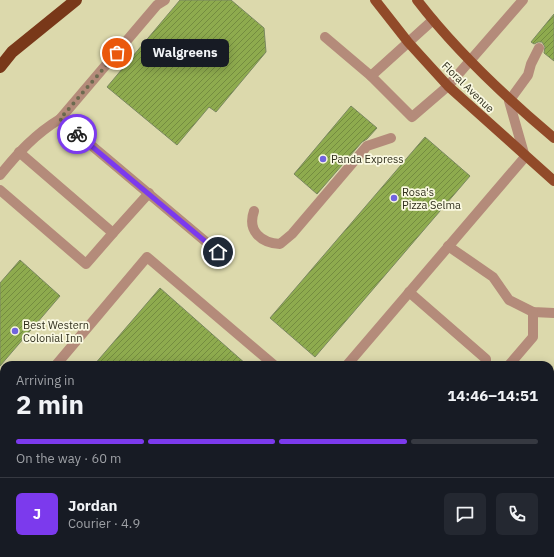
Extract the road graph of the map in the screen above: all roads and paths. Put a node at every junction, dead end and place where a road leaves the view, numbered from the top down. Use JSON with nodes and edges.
{"nodes":[{"id":1,"x":76,"y":0,"type":"edge"},
{"id":2,"x":165,"y":0,"type":"edge"},
{"id":3,"x":375,"y":0,"type":"edge"},
{"id":4,"x":416,"y":0,"type":"edge"},
{"id":5,"x":523,"y":0,"type":"edge"},
{"id":6,"x":433,"y":20,"type":"junction"},
{"id":7,"x":324,"y":37,"type":"dead end"},
{"id":8,"x":408,"y":42,"type":"junction"},
{"id":9,"x":539,"y":48,"type":"dead end"},
{"id":10,"x":470,"y":62,"type":"junction"},
{"id":11,"x":0,"y":67,"type":"edge"},
{"id":12,"x":371,"y":76,"type":"junction"},
{"id":13,"x":448,"y":86,"type":"junction"},
{"id":14,"x":509,"y":100,"type":"junction"},
{"id":15,"x":60,"y":119,"type":"junction"},
{"id":16,"x":392,"y":138,"type":"dead end"},
{"id":17,"x":554,"y":138,"type":"edge"},
{"id":18,"x":19,"y":152,"type":"junction"},
{"id":19,"x":525,"y":157,"type":"junction"},
{"id":20,"x":0,"y":175,"type":"edge"},
{"id":21,"x":554,"y":181,"type":"edge"},
{"id":22,"x":0,"y":190,"type":"edge"},
{"id":23,"x":149,"y":193,"type":"junction"},
{"id":24,"x":254,"y":211,"type":"dead end"},
{"id":25,"x":113,"y":234,"type":"junction"},
{"id":26,"x":448,"y":246,"type":"junction"},
{"id":27,"x":218,"y":252,"type":"dead end"},
{"id":28,"x":409,"y":292,"type":"junction"},
{"id":29,"x":533,"y":312,"type":"junction"},
{"id":30,"x":554,"y":313,"type":"edge"},
{"id":31,"x":59,"y":361,"type":"edge"},
{"id":32,"x":269,"y":361,"type":"edge"},
{"id":33,"x":350,"y":361,"type":"edge"},
{"id":34,"x":486,"y":361,"type":"edge"},
{"id":35,"x":512,"y":361,"type":"edge"}],
"edges":[{"from":1,"to":11,"type":"highway"},
{"from":2,"to":15,"type":"lane"},
{"from":3,"to":8,"type":"main road","name":"Floral Avenue"},
{"from":4,"to":6,"type":"main road","name":"Floral Avenue"},
{"from":5,"to":10,"type":"lane"},
{"from":6,"to":8,"type":"lane"},
{"from":6,"to":10,"type":"main road","name":"Floral Avenue"},
{"from":7,"to":12,"type":"lane"},
{"from":8,"to":12,"type":"lane"},
{"from":8,"to":13,"type":"main road","name":"Floral Avenue"},
{"from":9,"to":14,"type":"lane"},
{"from":10,"to":13,"type":"lane"},
{"from":10,"to":14,"type":"main road","name":"Floral Avenue"},
{"from":12,"to":13,"type":"lane"},
{"from":13,"to":19,"type":"main road","name":"Floral Avenue"},
{"from":14,"to":17,"type":"main road","name":"Floral Avenue"},
{"from":14,"to":19,"type":"lane"},
{"from":15,"to":18,"type":"lane"},
{"from":15,"to":23,"type":"lane"},
{"from":16,"to":24,"type":"lane"},
{"from":18,"to":20,"type":"lane"},
{"from":18,"to":25,"type":"lane"},
{"from":19,"to":21,"type":"main road","name":"Floral Avenue"},
{"from":19,"to":26,"type":"lane"},
{"from":22,"to":25,"type":"lane"},
{"from":23,"to":25,"type":"lane"},
{"from":23,"to":27,"type":"lane"},
{"from":26,"to":28,"type":"lane"},
{"from":26,"to":29,"type":"lane"},
{"from":28,"to":33,"type":"lane"},
{"from":28,"to":34,"type":"lane"},
{"from":29,"to":30,"type":"lane"},
{"from":29,"to":35,"type":"lane"},
{"from":31,"to":32,"type":"lane"}]}
